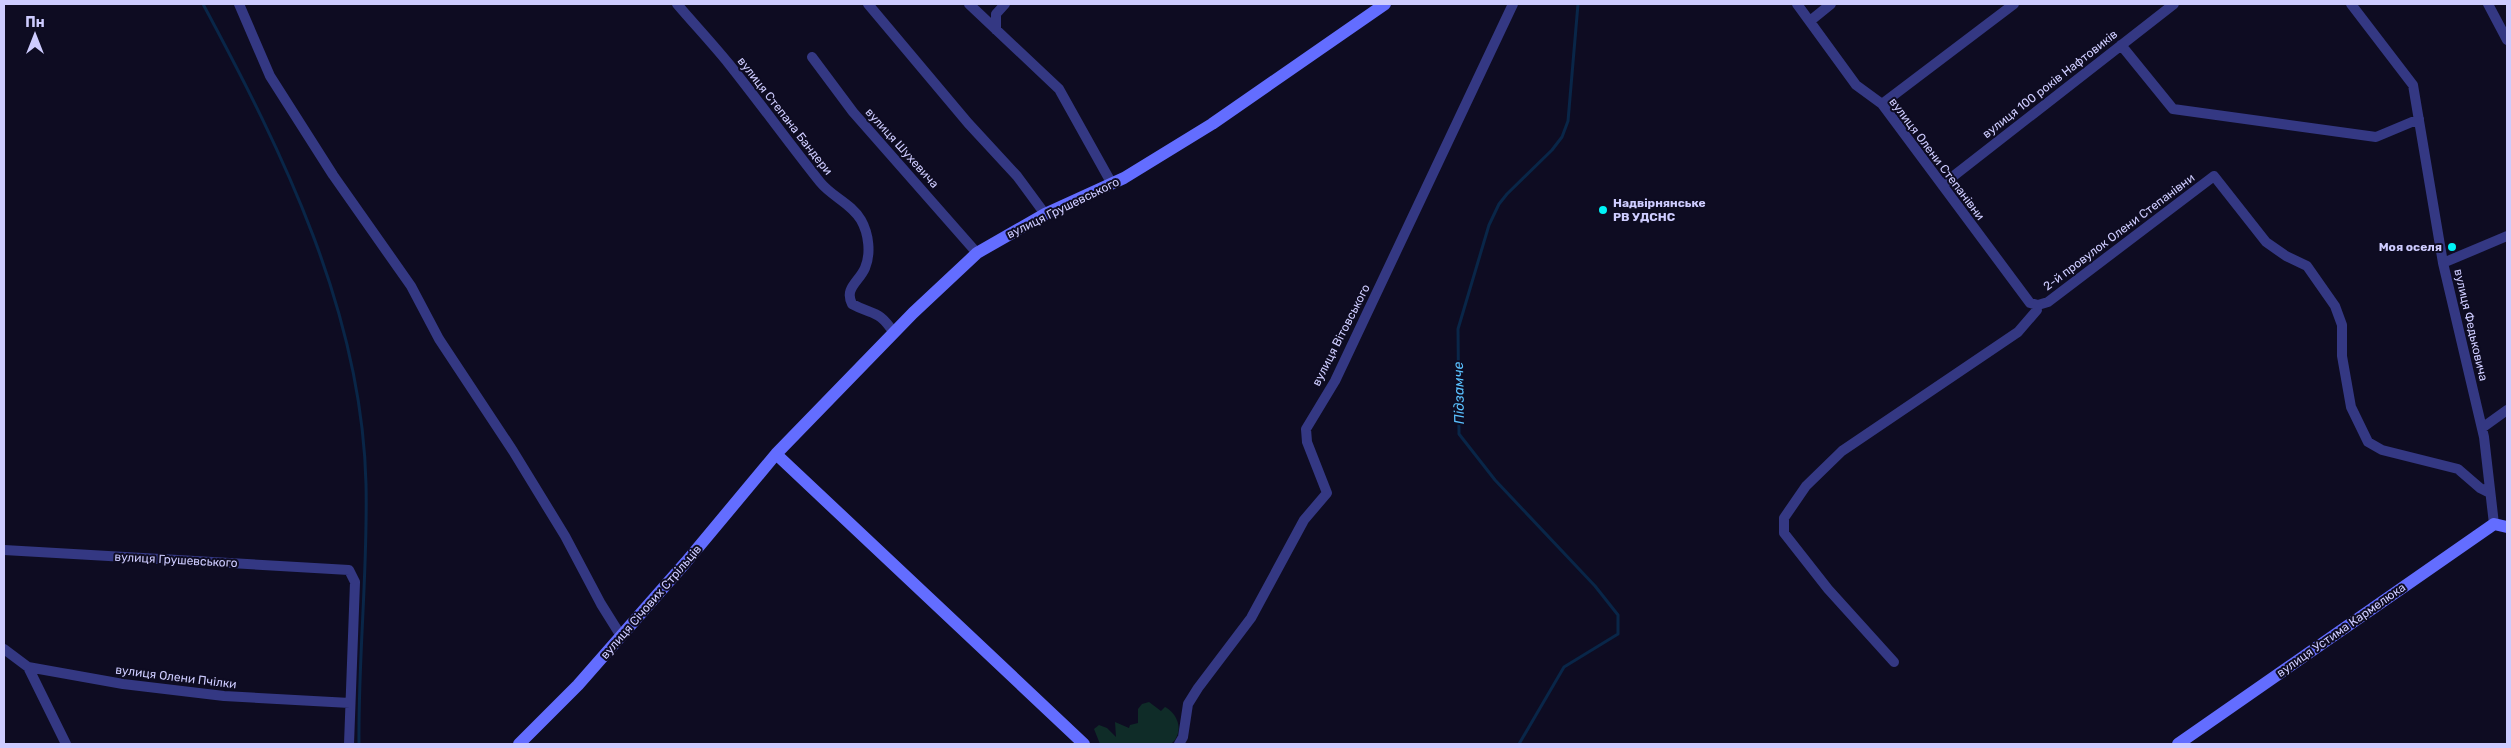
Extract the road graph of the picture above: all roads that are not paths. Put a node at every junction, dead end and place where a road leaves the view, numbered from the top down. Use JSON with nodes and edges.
{"nodes":[{"id":1,"x":239,"y":4,"type":"edge"},
{"id":2,"x":677,"y":4,"type":"edge"},
{"id":3,"x":868,"y":4,"type":"edge"},
{"id":4,"x":969,"y":4,"type":"edge"},
{"id":5,"x":1004,"y":4,"type":"edge"},
{"id":6,"x":1385,"y":4,"type":"edge"},
{"id":7,"x":1514,"y":4,"type":"edge"},
{"id":8,"x":1797,"y":4,"type":"edge"},
{"id":9,"x":1831,"y":4,"type":"edge"},
{"id":10,"x":2014,"y":4,"type":"edge"},
{"id":11,"x":2174,"y":4,"type":"edge"},
{"id":12,"x":2351,"y":4,"type":"edge"},
{"id":13,"x":2488,"y":4,"type":"edge"},
{"id":14,"x":1810,"y":21,"type":"junction"},
{"id":15,"x":996,"y":30,"type":"junction"},
{"id":16,"x":2507,"y":40,"type":"edge"},
{"id":17,"x":2121,"y":45,"type":"junction"},
{"id":18,"x":812,"y":57,"type":"dead end"},
{"id":19,"x":1882,"y":104,"type":"junction"},
{"id":20,"x":2419,"y":119,"type":"junction"},
{"id":21,"x":1112,"y":184,"type":"junction"},
{"id":22,"x":1942,"y":185,"type":"junction"},
{"id":23,"x":1045,"y":214,"type":"junction"},
{"id":24,"x":2507,"y":236,"type":"edge"},
{"id":25,"x":977,"y":253,"type":"junction"},
{"id":26,"x":2443,"y":263,"type":"junction"},
{"id":27,"x":2037,"y":308,"type":"junction"},
{"id":28,"x":894,"y":333,"type":"junction"},
{"id":29,"x":2507,"y":410,"type":"edge"},
{"id":30,"x":2482,"y":428,"type":"junction"},
{"id":31,"x":776,"y":454,"type":"junction"},
{"id":32,"x":2490,"y":493,"type":"junction"},
{"id":33,"x":2494,"y":524,"type":"junction"},
{"id":34,"x":2507,"y":527,"type":"edge"},
{"id":35,"x":4,"y":550,"type":"edge"},
{"id":36,"x":621,"y":636,"type":"junction"},
{"id":37,"x":4,"y":648,"type":"edge"},
{"id":38,"x":1894,"y":662,"type":"dead end"},
{"id":39,"x":28,"y":666,"type":"junction"},
{"id":40,"x":350,"y":703,"type":"junction"},
{"id":41,"x":66,"y":744,"type":"edge"},
{"id":42,"x":349,"y":744,"type":"edge"},
{"id":43,"x":519,"y":744,"type":"edge"},
{"id":44,"x":1084,"y":744,"type":"edge"},
{"id":45,"x":1179,"y":744,"type":"edge"},
{"id":46,"x":2178,"y":744,"type":"edge"}],
"edges":[{"from":1,"to":36,"type":"street"},
{"from":2,"to":28,"type":"street","name":"вулиця Степана Бандери"},
{"from":3,"to":23,"type":"street"},
{"from":4,"to":15,"type":"street"},
{"from":5,"to":15,"type":"street"},
{"from":6,"to":21,"type":"street","name":"вулиця Грушевського"},
{"from":7,"to":45,"type":"street","name":"вулиця Вітовського"},
{"from":8,"to":14,"type":"street","name":"вулиця Олени Степанівни"},
{"from":9,"to":14,"type":"street"},
{"from":10,"to":19,"type":"street"},
{"from":11,"to":17,"type":"street","name":"вулиця 100 років Нафтовиків"},
{"from":12,"to":20,"type":"street","name":"вулиця Федьковича"},
{"from":13,"to":16,"type":"street"},
{"from":14,"to":19,"type":"street","name":"вулиця Олени Степанівни"},
{"from":15,"to":21,"type":"street"},
{"from":17,"to":20,"type":"street"},
{"from":17,"to":22,"type":"street","name":"вулиця 100 років Нафтовиків"},
{"from":18,"to":25,"type":"street","name":"вулиця Шухевича"},
{"from":19,"to":22,"type":"street","name":"вулиця Олени Степанівни"},
{"from":20,"to":26,"type":"street","name":"вулиця Федьковича"},
{"from":21,"to":23,"type":"street","name":"вулиця Грушевського"},
{"from":22,"to":27,"type":"street","name":"вулиця Олени Степанівни"},
{"from":23,"to":25,"type":"street","name":"вулиця Грушевського"},
{"from":24,"to":26,"type":"street"},
{"from":25,"to":28,"type":"street","name":"вулиця Грушевського"},
{"from":26,"to":30,"type":"street","name":"вулиця Федьковича"},
{"from":27,"to":32,"type":"street","name":"2-й провулок Олени Степанівни"},
{"from":27,"to":38,"type":"street"},
{"from":28,"to":31,"type":"street","name":"вулиця Грушевського"},
{"from":29,"to":30,"type":"street"},
{"from":30,"to":32,"type":"street","name":"вулиця Федьковича"},
{"from":31,"to":36,"type":"street","name":"вулиця Січових Стрільців"},
{"from":31,"to":44,"type":"street"},
{"from":32,"to":33,"type":"street","name":"вулиця Федьковича"},
{"from":33,"to":34,"type":"street"},
{"from":33,"to":46,"type":"street","name":"вулиця Устима Кармелюка"},
{"from":35,"to":40,"type":"street","name":"вулиця Грушевського"},
{"from":36,"to":43,"type":"street","name":"вулиця Січових Стрільців"},
{"from":37,"to":39,"type":"street","name":"вулиця Олени Пчілки"},
{"from":39,"to":40,"type":"street","name":"вулиця Олени Пчілки"},
{"from":39,"to":41,"type":"street"},
{"from":40,"to":42,"type":"street"}]}
